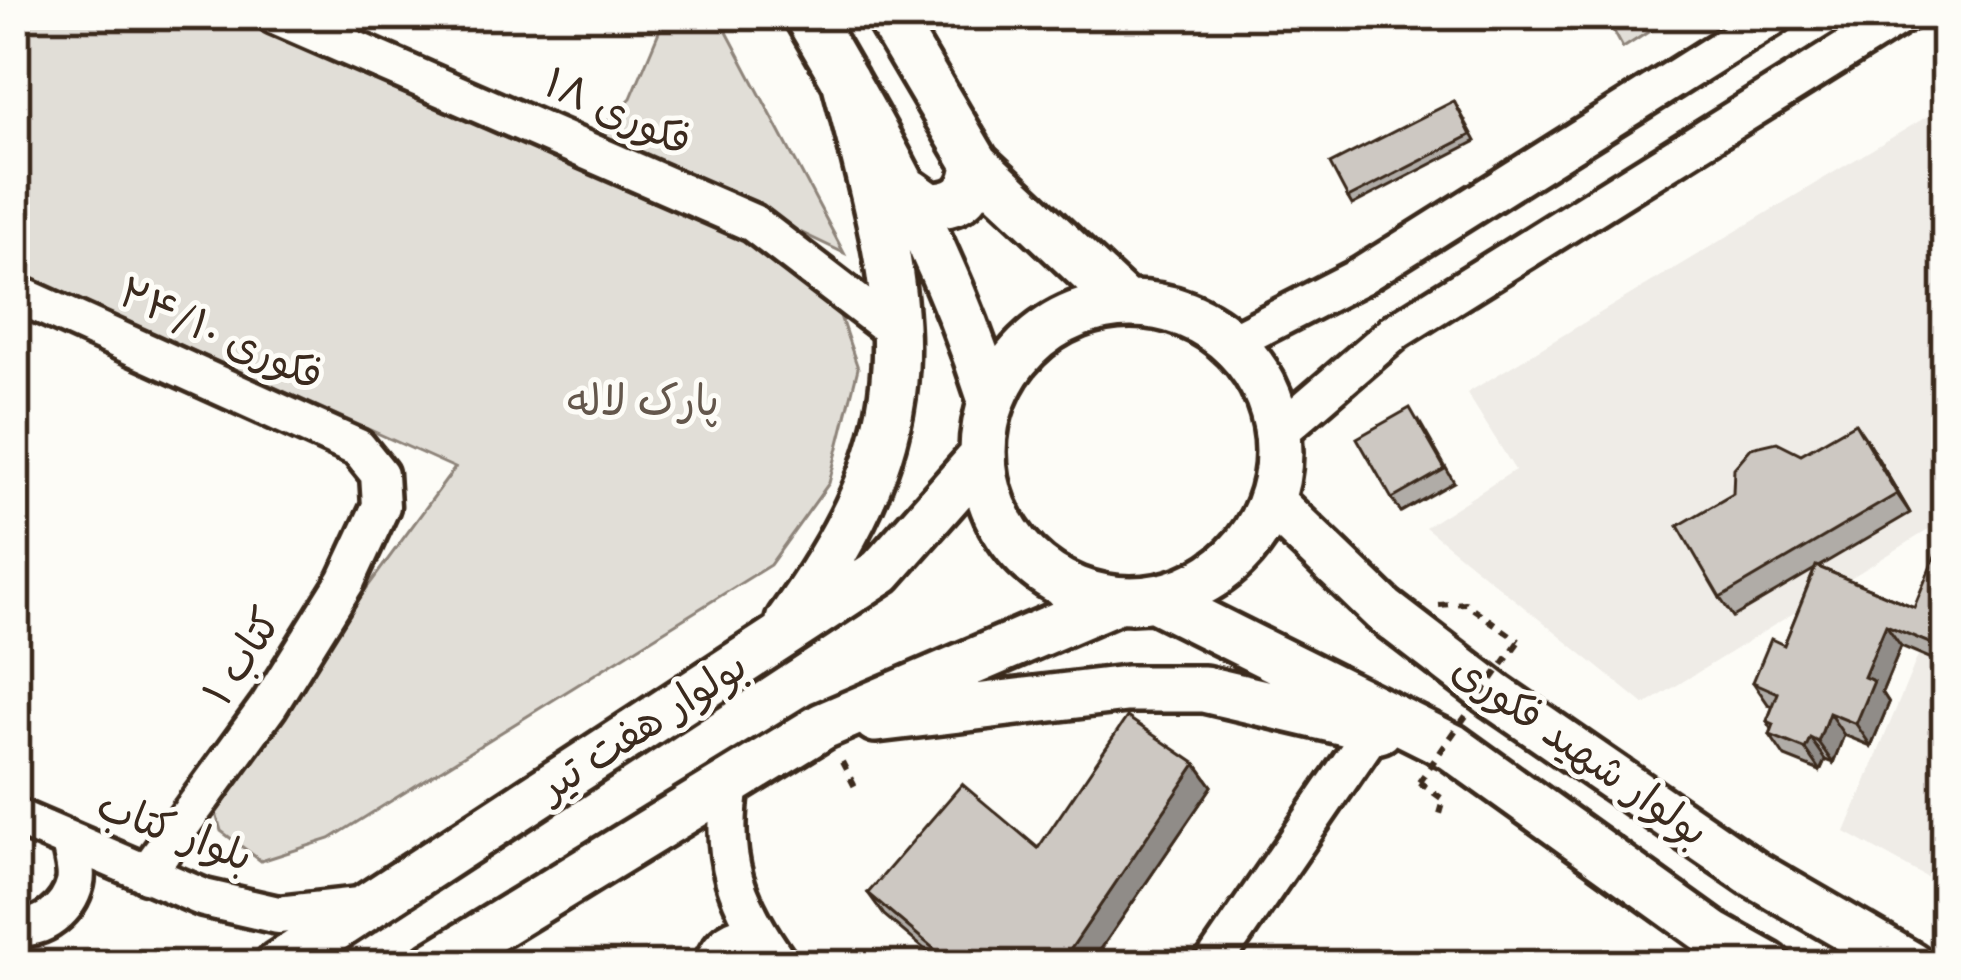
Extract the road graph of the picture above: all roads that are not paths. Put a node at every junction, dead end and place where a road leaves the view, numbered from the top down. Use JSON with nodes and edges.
{"nodes":[{"id":1,"x":275,"y":15,"type":"edge"},
{"id":2,"x":807,"y":15,"type":"edge"},
{"id":3,"x":888,"y":15,"type":"edge"},
{"id":4,"x":1777,"y":15,"type":"edge"},
{"id":5,"x":1902,"y":15,"type":"edge"},
{"id":6,"x":1809,"y":70,"type":"junction"},
{"id":7,"x":845,"y":80,"type":"junction"},
{"id":8,"x":976,"y":164,"type":"junction"},
{"id":9,"x":910,"y":192,"type":"junction"},
{"id":10,"x":15,"y":293,"type":"edge"},
{"id":11,"x":1124,"y":303,"type":"junction"},
{"id":12,"x":899,"y":335,"type":"junction"},
{"id":13,"x":1232,"y":342,"type":"junction"},
{"id":14,"x":991,"y":400,"type":"junction"},
{"id":15,"x":1280,"y":432,"type":"junction"},
{"id":16,"x":982,"y":457,"type":"junction"},
{"id":17,"x":379,"y":474,"type":"joint"},
{"id":18,"x":1272,"y":503,"type":"junction"},
{"id":19,"x":1136,"y":599,"type":"junction"},
{"id":20,"x":773,"y":643,"type":"junction"},
{"id":21,"x":823,"y":726,"type":"junction"},
{"id":22,"x":1374,"y":728,"type":"junction"},
{"id":23,"x":1452,"y":747,"type":"junction"},
{"id":24,"x":731,"y":785,"type":"junction"},
{"id":25,"x":15,"y":817,"type":"edge"},
{"id":26,"x":70,"y":842,"type":"junction"},
{"id":27,"x":146,"y":874,"type":"junction"},
{"id":28,"x":378,"y":904,"type":"junction"},
{"id":29,"x":15,"y":926,"type":"edge"},
{"id":30,"x":758,"y":933,"type":"junction"},
{"id":31,"x":1706,"y":950,"type":"edge"},
{"id":32,"x":278,"y":965,"type":"edge"},
{"id":33,"x":433,"y":965,"type":"edge"},
{"id":34,"x":712,"y":965,"type":"edge"},
{"id":35,"x":780,"y":965,"type":"edge"},
{"id":36,"x":1212,"y":965,"type":"edge"},
{"id":37,"x":1768,"y":965,"type":"edge"},
{"id":38,"x":1911,"y":965,"type":"edge"}],
"edges":[{"from":1,"to":12,"type":"street","name":"فکوری ١٨"},
{"from":2,"to":7,"type":"main road"},
{"from":3,"to":8,"type":"main road"},
{"from":4,"to":6,"type":"street"},
{"from":4,"to":13,"type":"street"},
{"from":5,"to":6,"type":"street"},
{"from":6,"to":15,"type":"street"},
{"from":7,"to":9,"type":"main road"},
{"from":7,"to":12,"type":"main road"},
{"from":8,"to":9,"type":"main road"},
{"from":8,"to":11,"type":"main road"},
{"from":9,"to":14,"type":"main road"},
{"from":10,"to":17,"type":"street","name":"فکوری ۲۴/۱۰"},
{"from":11,"to":13,"type":"main road"},
{"from":11,"to":14,"type":"main road"},
{"from":12,"to":20,"type":"main road"},
{"from":13,"to":15,"type":"main road"},
{"from":14,"to":16,"type":"main road"},
{"from":15,"to":18,"type":"main road"},
{"from":16,"to":19,"type":"main road"},
{"from":16,"to":20,"type":"main road","name":"بولوار هفت تیر"},
{"from":17,"to":27,"type":"street","name":"کتاب ۱"},
{"from":18,"to":19,"type":"main road"},
{"from":18,"to":38,"type":"main road","name":"بولوار شهید فکوری"},
{"from":19,"to":21,"type":"main road"},
{"from":19,"to":23,"type":"main road","name":"بولوار شهید فکوری"},
{"from":20,"to":28,"type":"main road","name":"بولوار هفت تیر"},
{"from":21,"to":22,"type":"main road"},
{"from":21,"to":24,"type":"main road"},
{"from":22,"to":23,"type":"main road"},
{"from":22,"to":36,"type":"street"},
{"from":23,"to":31,"type":"main road","name":"بولوار شهید فکوری"},
{"from":24,"to":30,"type":"street"},
{"from":24,"to":33,"type":"main road"},
{"from":25,"to":26,"type":"street","name":"بلوار کتاب"},
{"from":26,"to":27,"type":"street","name":"بلوار کتاب"},
{"from":26,"to":29,"type":"street"},
{"from":27,"to":28,"type":"street","name":"بلوار کتاب"},
{"from":28,"to":32,"type":"main road","name":"بولوار هفت تیر"},
{"from":30,"to":34,"type":"street"},
{"from":30,"to":35,"type":"street"},
{"from":31,"to":37,"type":"main road","name":"بولوار شهید فکوری"}]}
